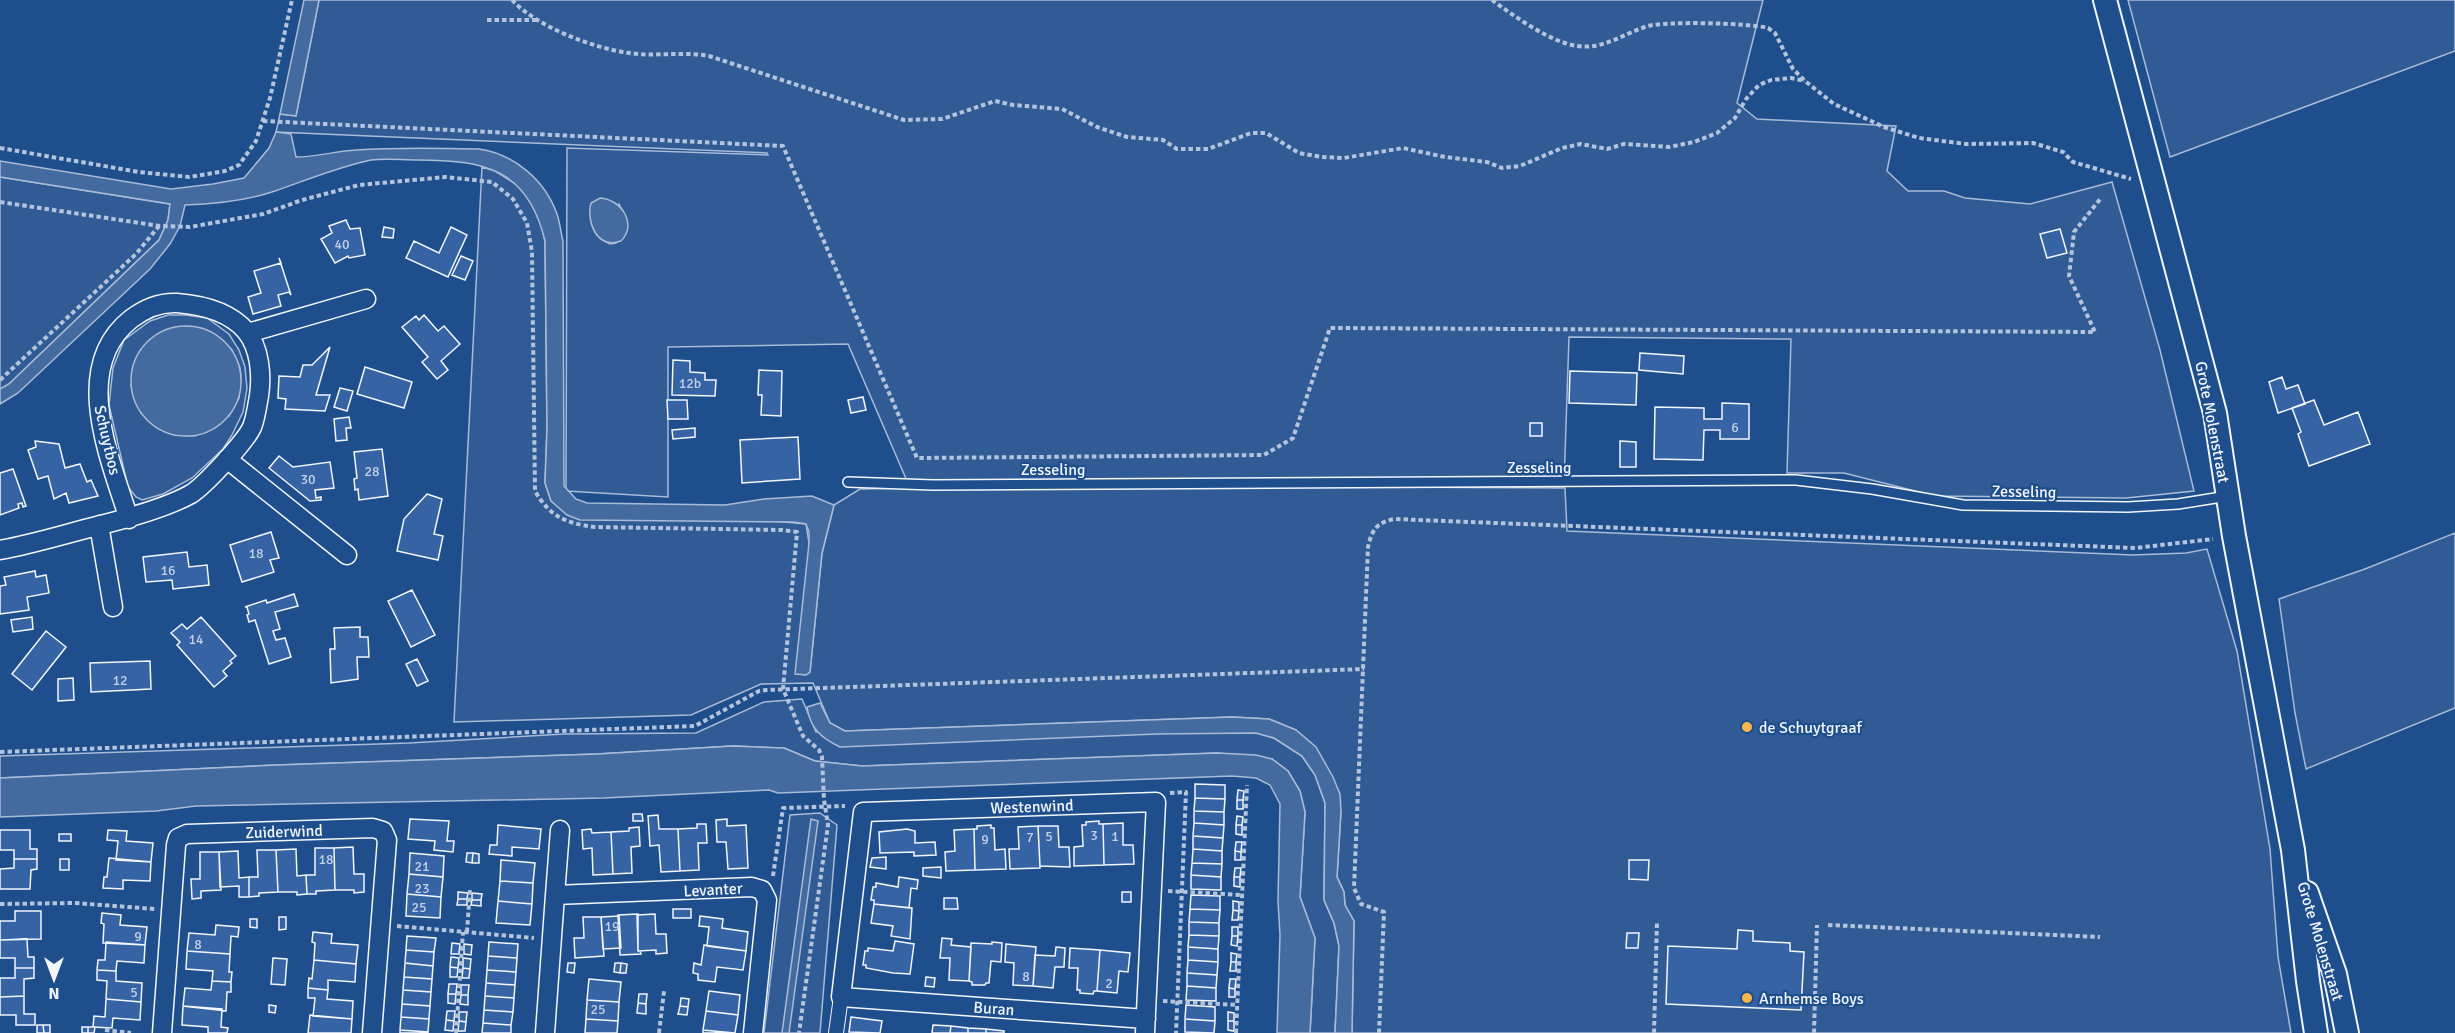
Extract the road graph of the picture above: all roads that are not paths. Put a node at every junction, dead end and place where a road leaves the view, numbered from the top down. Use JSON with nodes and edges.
{"nodes":[{"id":1,"x":2105,"y":0,"type":"edge"},
{"id":2,"x":366,"y":299,"type":"dead end"},
{"id":3,"x":248,"y":333,"type":"junction"},
{"id":4,"x":227,"y":459,"type":"junction"},
{"id":5,"x":848,"y":482,"type":"dead end"},
{"id":6,"x":2228,"y":496,"type":"junction"},
{"id":7,"x":129,"y":519,"type":"junction"},
{"id":8,"x":99,"y":525,"type":"junction"},
{"id":9,"x":0,"y":550,"type":"edge"},
{"id":10,"x":347,"y":555,"type":"dead end"},
{"id":11,"x":113,"y":608,"type":"dead end"},
{"id":12,"x":560,"y":830,"type":"dead end"},
{"id":13,"x":2293,"y":850,"type":"junction"},
{"id":14,"x":555,"y":895,"type":"junction"},
{"id":15,"x":841,"y":997,"type":"junction"},
{"id":16,"x":1146,"y":1017,"type":"edge"},
{"id":17,"x":162,"y":1033,"type":"edge"},
{"id":18,"x":372,"y":1033,"type":"edge"},
{"id":19,"x":545,"y":1033,"type":"edge"},
{"id":20,"x":753,"y":1033,"type":"edge"},
{"id":21,"x":836,"y":1033,"type":"edge"},
{"id":22,"x":2316,"y":1033,"type":"edge"},
{"id":23,"x":2347,"y":1033,"type":"edge"}],
"edges":[{"from":1,"to":6,"type":"street","name":"Grote Molenstraat"},
{"from":2,"to":3,"type":"street"},
{"from":3,"to":4,"type":"street"},
{"from":3,"to":7,"type":"street","name":"Schuytbos"},
{"from":4,"to":7,"type":"street"},
{"from":4,"to":10,"type":"street"},
{"from":5,"to":6,"type":"lane","name":"Zesseling"},
{"from":6,"to":13,"type":"street","name":"Grote Molenstraat"},
{"from":7,"to":8,"type":"street"},
{"from":8,"to":9,"type":"street"},
{"from":8,"to":11,"type":"street"},
{"from":12,"to":14,"type":"street"},
{"from":13,"to":22,"type":"street","name":"Grote Molenstraat"},
{"from":13,"to":23,"type":"street","name":"Grote Molenstraat"},
{"from":14,"to":19,"type":"street"},
{"from":14,"to":20,"type":"street","name":"Levanter"},
{"from":15,"to":16,"type":"street","name":"Buran"},
{"from":15,"to":16,"type":"street","name":"Westenwind"},
{"from":15,"to":21,"type":"street"},
{"from":17,"to":18,"type":"street","name":"Zuiderwind"}]}
